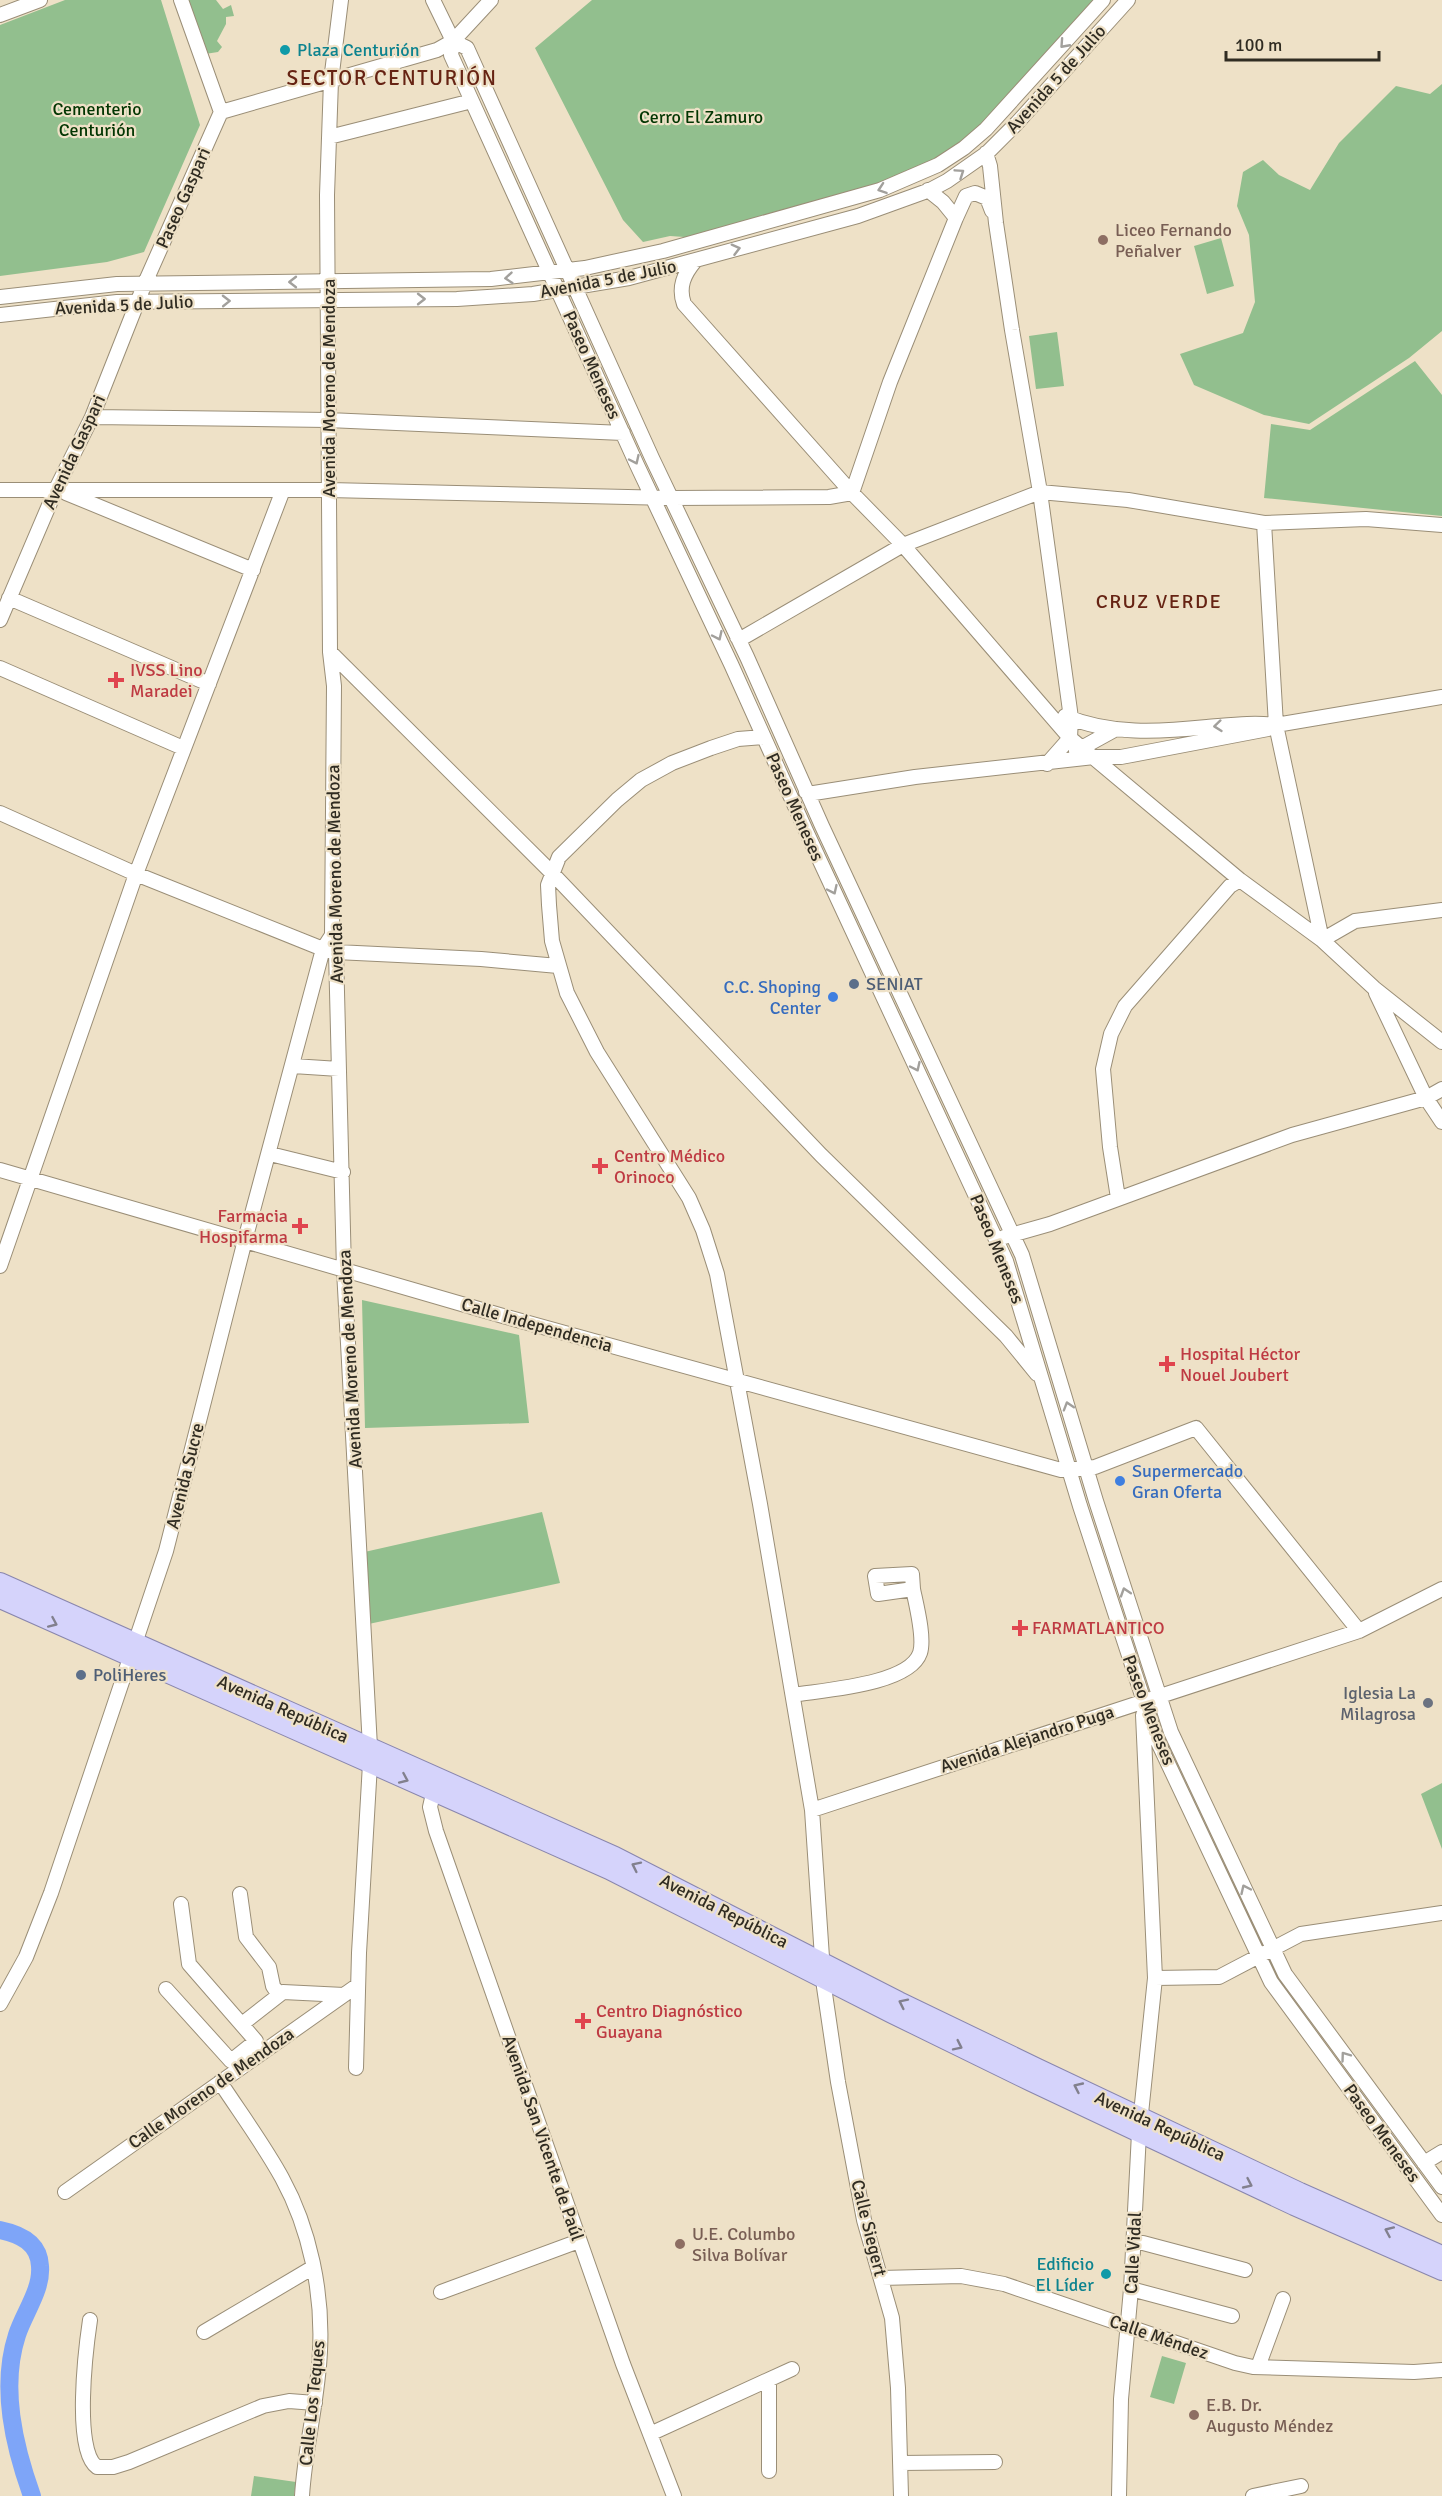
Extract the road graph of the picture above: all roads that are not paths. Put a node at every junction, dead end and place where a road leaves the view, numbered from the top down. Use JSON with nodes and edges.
{"nodes":[{"id":1,"x":40,"y":0,"type":"edge"},
{"id":2,"x":181,"y":0,"type":"edge"},
{"id":3,"x":341,"y":0,"type":"edge"},
{"id":4,"x":433,"y":0,"type":"edge"},
{"id":5,"x":491,"y":0,"type":"edge"},
{"id":6,"x":1103,"y":0,"type":"edge"},
{"id":7,"x":1128,"y":0,"type":"edge"},
{"id":8,"x":0,"y":15,"type":"edge"},
{"id":9,"x":453,"y":41,"type":"junction"},
{"id":10,"x":331,"y":81,"type":"junction"},
{"id":11,"x":472,"y":101,"type":"junction"},
{"id":12,"x":220,"y":112,"type":"junction"},
{"id":13,"x":329,"y":137,"type":"junction"},
{"id":14,"x":986,"y":153,"type":"junction"},
{"id":15,"x":928,"y":190,"type":"junction"},
{"id":16,"x":956,"y":218,"type":"junction"},
{"id":17,"x":996,"y":223,"type":"junction"},
{"id":18,"x":695,"y":261,"type":"junction"},
{"id":19,"x":568,"y":270,"type":"junction"},
{"id":20,"x":550,"y":273,"type":"junction"},
{"id":21,"x":329,"y":281,"type":"junction"},
{"id":22,"x":145,"y":284,"type":"junction"},
{"id":23,"x":575,"y":288,"type":"junction"},
{"id":24,"x":558,"y":290,"type":"junction"},
{"id":25,"x":0,"y":297,"type":"edge"},
{"id":26,"x":328,"y":300,"type":"junction"},
{"id":27,"x":138,"y":302,"type":"junction"},
{"id":28,"x":0,"y":315,"type":"edge"},
{"id":29,"x":92,"y":417,"type":"junction"},
{"id":30,"x":328,"y":420,"type":"junction"},
{"id":31,"x":623,"y":433,"type":"junction"},
{"id":32,"x":56,"y":489,"type":"junction"},
{"id":33,"x":0,"y":490,"type":"edge"},
{"id":34,"x":283,"y":490,"type":"junction"},
{"id":35,"x":329,"y":490,"type":"junction"},
{"id":36,"x":1040,"y":492,"type":"junction"},
{"id":37,"x":852,"y":493,"type":"junction"},
{"id":38,"x":652,"y":497,"type":"junction"},
{"id":39,"x":671,"y":498,"type":"junction"},
{"id":40,"x":1264,"y":523,"type":"junction"},
{"id":41,"x":1442,"y":525,"type":"edge"},
{"id":42,"x":903,"y":545,"type":"junction"},
{"id":43,"x":253,"y":570,"type":"junction"},
{"id":44,"x":9,"y":598,"type":"junction"},
{"id":45,"x":0,"y":620,"type":"edge"},
{"id":46,"x":737,"y":637,"type":"junction"},
{"id":47,"x":330,"y":652,"type":"junction"},
{"id":48,"x":0,"y":668,"type":"edge"},
{"id":49,"x":209,"y":684,"type":"junction"},
{"id":50,"x":1067,"y":687,"type":"junction"},
{"id":51,"x":1442,"y":697,"type":"edge"},
{"id":52,"x":1043,"y":706,"type":"junction"},
{"id":53,"x":1071,"y":718,"type":"junction"},
{"id":54,"x":1276,"y":725,"type":"junction"},
{"id":55,"x":1116,"y":729,"type":"junction"},
{"id":56,"x":764,"y":736,"type":"junction"},
{"id":57,"x":1070,"y":738,"type":"junction"},
{"id":58,"x":183,"y":748,"type":"junction"},
{"id":59,"x":1083,"y":748,"type":"junction"},
{"id":60,"x":1094,"y":757,"type":"junction"},
{"id":61,"x":1121,"y":757,"type":"junction"},
{"id":62,"x":1047,"y":764,"type":"junction"},
{"id":63,"x":807,"y":792,"type":"junction"},
{"id":64,"x":0,"y":813,"type":"edge"},
{"id":65,"x":551,"y":872,"type":"junction"},
{"id":66,"x":136,"y":874,"type":"junction"},
{"id":67,"x":1240,"y":880,"type":"junction"},
{"id":68,"x":1442,"y":910,"type":"edge"},
{"id":69,"x":1322,"y":940,"type":"junction"},
{"id":70,"x":329,"y":950,"type":"junction"},
{"id":71,"x":558,"y":966,"type":"junction"},
{"id":72,"x":1374,"y":988,"type":"junction"},
{"id":73,"x":1442,"y":1042,"type":"edge"},
{"id":74,"x":293,"y":1066,"type":"junction"},
{"id":75,"x":339,"y":1069,"type":"junction"},
{"id":76,"x":1442,"y":1089,"type":"edge"},
{"id":77,"x":1426,"y":1098,"type":"junction"},
{"id":78,"x":1442,"y":1122,"type":"edge"},
{"id":79,"x":270,"y":1154,"type":"junction"},
{"id":80,"x":0,"y":1170,"type":"edge"},
{"id":81,"x":343,"y":1172,"type":"junction"},
{"id":82,"x":31,"y":1180,"type":"junction"},
{"id":83,"x":1118,"y":1198,"type":"junction"},
{"id":84,"x":1013,"y":1235,"type":"junction"},
{"id":85,"x":996,"y":1239,"type":"junction"},
{"id":86,"x":245,"y":1240,"type":"junction"},
{"id":87,"x":0,"y":1266,"type":"edge"},
{"id":88,"x":344,"y":1270,"type":"junction"},
{"id":89,"x":737,"y":1381,"type":"junction"},
{"id":90,"x":1043,"y":1381,"type":"junction"},
{"id":91,"x":1077,"y":1469,"type":"junction"},
{"id":92,"x":0,"y":1582,"type":"edge"},
{"id":93,"x":913,"y":1589,"type":"dead end"},
{"id":94,"x":1442,"y":1589,"type":"edge"},
{"id":95,"x":0,"y":1599,"type":"edge"},
{"id":96,"x":1359,"y":1631,"type":"junction"},
{"id":97,"x":133,"y":1650,"type":"junction"},
{"id":98,"x":793,"y":1695,"type":"junction"},
{"id":99,"x":1158,"y":1696,"type":"junction"},
{"id":100,"x":1142,"y":1701,"type":"junction"},
{"id":101,"x":370,"y":1755,"type":"junction"},
{"id":102,"x":435,"y":1784,"type":"junction"},
{"id":103,"x":812,"y":1810,"type":"junction"},
{"id":104,"x":240,"y":1894,"type":"dead end"},
{"id":105,"x":181,"y":1904,"type":"dead end"},
{"id":106,"x":1442,"y":1913,"type":"edge"},
{"id":107,"x":1273,"y":1949,"type":"junction"},
{"id":108,"x":1257,"y":1956,"type":"junction"},
{"id":109,"x":823,"y":1970,"type":"junction"},
{"id":110,"x":1155,"y":1978,"type":"junction"},
{"id":111,"x":358,"y":1985,"type":"junction"},
{"id":112,"x":166,"y":1989,"type":"dead end"},
{"id":113,"x":279,"y":1995,"type":"junction"},
{"id":114,"x":344,"y":1995,"type":"junction"},
{"id":115,"x":0,"y":2004,"type":"edge"},
{"id":116,"x":242,"y":2024,"type":"junction"},
{"id":117,"x":356,"y":2068,"type":"dead end"},
{"id":118,"x":220,"y":2082,"type":"junction"},
{"id":119,"x":1140,"y":2125,"type":"junction"},
{"id":120,"x":1442,"y":2152,"type":"edge"},
{"id":121,"x":1424,"y":2163,"type":"junction"},
{"id":122,"x":1442,"y":2187,"type":"edge"},
{"id":123,"x":65,"y":2192,"type":"dead end"},
{"id":124,"x":1442,"y":2215,"type":"edge"},
{"id":125,"x":579,"y":2241,"type":"junction"},
{"id":126,"x":1134,"y":2243,"type":"junction"},
{"id":127,"x":1442,"y":2255,"type":"edge"},
{"id":128,"x":312,"y":2268,"type":"junction"},
{"id":129,"x":1245,"y":2270,"type":"dead end"},
{"id":130,"x":1442,"y":2271,"type":"edge"},
{"id":131,"x":881,"y":2278,"type":"junction"},
{"id":132,"x":1131,"y":2289,"type":"junction"},
{"id":133,"x":441,"y":2292,"type":"dead end"},
{"id":134,"x":1283,"y":2299,"type":"dead end"},
{"id":135,"x":1232,"y":2316,"type":"dead end"},
{"id":136,"x":90,"y":2320,"type":"dead end"},
{"id":137,"x":1128,"y":2326,"type":"junction"},
{"id":138,"x":204,"y":2332,"type":"dead end"},
{"id":139,"x":1258,"y":2367,"type":"junction"},
{"id":140,"x":792,"y":2369,"type":"dead end"},
{"id":141,"x":1442,"y":2370,"type":"edge"},
{"id":142,"x":769,"y":2380,"type":"junction"},
{"id":143,"x":315,"y":2403,"type":"junction"},
{"id":144,"x":650,"y":2434,"type":"junction"},
{"id":145,"x":995,"y":2462,"type":"dead end"},
{"id":146,"x":900,"y":2463,"type":"junction"},
{"id":147,"x":769,"y":2471,"type":"dead end"},
{"id":148,"x":1301,"y":2486,"type":"dead end"},
{"id":149,"x":302,"y":2496,"type":"edge"},
{"id":150,"x":674,"y":2496,"type":"edge"},
{"id":151,"x":901,"y":2496,"type":"edge"},
{"id":152,"x":1119,"y":2496,"type":"edge"},
{"id":153,"x":1253,"y":2496,"type":"edge"}],
"edges":[{"from":1,"to":8,"type":"street"},
{"from":2,"to":12,"type":"street"},
{"from":3,"to":10,"type":"street","name":"Avenida Moreno de Mendoza"},
{"from":4,"to":9,"type":"street"},
{"from":5,"to":9,"type":"street"},
{"from":6,"to":19,"type":"street","name":"Avenida 5 de Julio","one_way":true},
{"from":7,"to":14,"type":"street","name":"Avenida 5 de Julio"},
{"from":9,"to":10,"type":"street"},
{"from":9,"to":11,"type":"street","name":"Paseo Meneses"},
{"from":9,"to":19,"type":"street","name":"Paseo Meneses"},
{"from":10,"to":12,"type":"street"},
{"from":10,"to":13,"type":"street","name":"Avenida Moreno de Mendoza"},
{"from":11,"to":13,"type":"street"},
{"from":11,"to":20,"type":"street","name":"Paseo Meneses"},
{"from":12,"to":22,"type":"street","name":"Paseo Gaspari"},
{"from":13,"to":21,"type":"street","name":"Avenida Moreno de Mendoza"},
{"from":15,"to":14,"type":"street","name":"Avenida 5 de Julio","one_way":true},
{"from":14,"to":17,"type":"street"},
{"from":15,"to":16,"type":"street"},
{"from":18,"to":15,"type":"street","name":"Avenida 5 de Julio","one_way":true},
{"from":16,"to":17,"type":"street"},
{"from":16,"to":37,"type":"street"},
{"from":17,"to":36,"type":"street"},
{"from":18,"to":23,"type":"street","name":"Avenida 5 de Julio"},
{"from":18,"to":37,"type":"street"},
{"from":19,"to":20,"type":"street","name":"Avenida 5 de Julio"},
{"from":19,"to":23,"type":"street","name":"Paseo Meneses"},
{"from":20,"to":21,"type":"street","name":"Avenida 5 de Julio","one_way":true},
{"from":20,"to":24,"type":"street","name":"Paseo Meneses"},
{"from":21,"to":22,"type":"street","name":"Avenida 5 de Julio","one_way":true},
{"from":21,"to":26,"type":"street","name":"Avenida Moreno de Mendoza"},
{"from":22,"to":25,"type":"street","name":"Avenida 5 de Julio"},
{"from":22,"to":27,"type":"street","name":"Avenida Gaspari"},
{"from":23,"to":24,"type":"street","name":"Avenida 5 de Julio"},
{"from":23,"to":39,"type":"street","name":"Paseo Meneses"},
{"from":26,"to":24,"type":"street","name":"Avenida 5 de Julio","one_way":true},
{"from":24,"to":31,"type":"street","name":"Paseo Meneses"},
{"from":27,"to":26,"type":"street","name":"Avenida 5 de Julio","one_way":true},
{"from":26,"to":30,"type":"street","name":"Avenida Moreno de Mendoza"},
{"from":27,"to":28,"type":"street","name":"Avenida 5 de Julio"},
{"from":27,"to":29,"type":"street","name":"Avenida Gaspari"},
{"from":29,"to":30,"type":"street"},
{"from":29,"to":32,"type":"street","name":"Avenida Gaspari"},
{"from":30,"to":31,"type":"street"},
{"from":30,"to":35,"type":"street","name":"Avenida Moreno de Mendoza"},
{"from":31,"to":38,"type":"street","name":"Paseo Meneses","one_way":true},
{"from":32,"to":33,"type":"street"},
{"from":32,"to":34,"type":"street"},
{"from":32,"to":43,"type":"street"},
{"from":32,"to":44,"type":"street","name":"Avenida Gaspari"},
{"from":34,"to":35,"type":"street"},
{"from":34,"to":43,"type":"street"},
{"from":35,"to":38,"type":"street"},
{"from":35,"to":47,"type":"street","name":"Avenida Moreno de Mendoza"},
{"from":36,"to":40,"type":"street"},
{"from":36,"to":42,"type":"street"},
{"from":36,"to":50,"type":"street"},
{"from":37,"to":39,"type":"street"},
{"from":37,"to":42,"type":"street"},
{"from":38,"to":39,"type":"street"},
{"from":38,"to":56,"type":"street","name":"Paseo Meneses","one_way":true},
{"from":39,"to":46,"type":"street","name":"Paseo Meneses"},
{"from":40,"to":41,"type":"street"},
{"from":40,"to":54,"type":"street"},
{"from":42,"to":46,"type":"street"},
{"from":42,"to":52,"type":"street"},
{"from":43,"to":49,"type":"street"},
{"from":44,"to":45,"type":"street","name":"Avenida Gaspari"},
{"from":44,"to":49,"type":"street"},
{"from":46,"to":63,"type":"street","name":"Paseo Meneses"},
{"from":47,"to":65,"type":"street"},
{"from":47,"to":70,"type":"street","name":"Avenida Moreno de Mendoza"},
{"from":48,"to":58,"type":"street"},
{"from":49,"to":58,"type":"street"},
{"from":50,"to":52,"type":"street"},
{"from":50,"to":53,"type":"street"},
{"from":51,"to":54,"type":"street"},
{"from":52,"to":53,"type":"street"},
{"from":52,"to":57,"type":"street"},
{"from":53,"to":55,"type":"street"},
{"from":53,"to":57,"type":"street"},
{"from":54,"to":55,"type":"street","one_way":true},
{"from":54,"to":61,"type":"street"},
{"from":54,"to":69,"type":"street"},
{"from":55,"to":59,"type":"street"},
{"from":55,"to":61,"type":"street"},
{"from":56,"to":65,"type":"street"},
{"from":56,"to":85,"type":"street","name":"Paseo Meneses","one_way":true},
{"from":57,"to":59,"type":"street"},
{"from":57,"to":62,"type":"street"},
{"from":58,"to":66,"type":"street"},
{"from":59,"to":60,"type":"street"},
{"from":59,"to":62,"type":"street"},
{"from":60,"to":61,"type":"street"},
{"from":60,"to":62,"type":"street"},
{"from":60,"to":67,"type":"street"},
{"from":62,"to":63,"type":"street"},
{"from":63,"to":84,"type":"street","name":"Paseo Meneses"},
{"from":64,"to":66,"type":"street"},
{"from":65,"to":71,"type":"street","name":"Calle Siegert"},
{"from":65,"to":90,"type":"street"},
{"from":66,"to":70,"type":"street"},
{"from":66,"to":82,"type":"street"},
{"from":67,"to":69,"type":"street"},
{"from":67,"to":83,"type":"street"},
{"from":68,"to":69,"type":"street"},
{"from":69,"to":72,"type":"street"},
{"from":70,"to":71,"type":"street"},
{"from":70,"to":74,"type":"street","name":"Avenida Sucre"},
{"from":70,"to":75,"type":"street","name":"Avenida Moreno de Mendoza"},
{"from":71,"to":89,"type":"street","name":"Calle Siegert"},
{"from":72,"to":73,"type":"street"},
{"from":72,"to":77,"type":"street"},
{"from":74,"to":75,"type":"street"},
{"from":74,"to":79,"type":"street","name":"Avenida Sucre"},
{"from":75,"to":81,"type":"street","name":"Avenida Moreno de Mendoza"},
{"from":76,"to":77,"type":"street"},
{"from":77,"to":78,"type":"street"},
{"from":77,"to":83,"type":"street"},
{"from":79,"to":81,"type":"street"},
{"from":79,"to":86,"type":"street","name":"Avenida Sucre"},
{"from":80,"to":82,"type":"street","name":"Calle Independencia"},
{"from":81,"to":88,"type":"street","name":"Avenida Moreno de Mendoza"},
{"from":82,"to":86,"type":"street","name":"Calle Independencia"},
{"from":82,"to":87,"type":"street"},
{"from":83,"to":84,"type":"street"},
{"from":84,"to":85,"type":"street"},
{"from":91,"to":84,"type":"street","name":"Paseo Meneses","one_way":true},
{"from":85,"to":90,"type":"street","name":"Paseo Meneses"},
{"from":86,"to":88,"type":"street","name":"Calle Independencia"},
{"from":86,"to":97,"type":"street","name":"Avenida Sucre"},
{"from":88,"to":89,"type":"street","name":"Calle Independencia"},
{"from":88,"to":101,"type":"street","name":"Avenida Moreno de Mendoza"},
{"from":89,"to":91,"type":"street","name":"Calle Independencia"},
{"from":89,"to":98,"type":"street","name":"Calle Siegert"},
{"from":90,"to":91,"type":"street","name":"Paseo Meneses"},
{"from":91,"to":96,"type":"street"},
{"from":99,"to":91,"type":"street","name":"Paseo Meneses","one_way":true},
{"from":91,"to":100,"type":"street","name":"Paseo Meneses"},
{"from":92,"to":97,"type":"main road","name":"Avenida República"},
{"from":93,"to":98,"type":"street"},
{"from":94,"to":96,"type":"street","name":"Avenida Alejandro Puga"},
{"from":95,"to":97,"type":"main road","name":"Avenida República","one_way":true},
{"from":96,"to":99,"type":"street","name":"Avenida Alejandro Puga"},
{"from":97,"to":101,"type":"main road","name":"Avenida República"},
{"from":97,"to":115,"type":"street","name":"Avenida Sucre"},
{"from":98,"to":103,"type":"street","name":"Calle Siegert"},
{"from":99,"to":100,"type":"street","name":"Avenida Alejandro Puga"},
{"from":107,"to":99,"type":"street","name":"Paseo Meneses","one_way":true},
{"from":100,"to":103,"type":"street","name":"Avenida Alejandro Puga"},
{"from":100,"to":108,"type":"street","name":"Paseo Meneses"},
{"from":100,"to":110,"type":"street","name":"Calle Vidal"},
{"from":101,"to":102,"type":"main road","name":"Avenida República"},
{"from":101,"to":111,"type":"street"},
{"from":102,"to":109,"type":"main road","name":"Avenida República"},
{"from":102,"to":125,"type":"street","name":"Avenida San Vicente de Paúl"},
{"from":103,"to":109,"type":"street","name":"Calle Siegert"},
{"from":104,"to":113,"type":"street"},
{"from":105,"to":116,"type":"street"},
{"from":106,"to":107,"type":"street"},
{"from":107,"to":108,"type":"street"},
{"from":121,"to":107,"type":"street","name":"Paseo Meneses","one_way":true},
{"from":108,"to":110,"type":"street"},
{"from":108,"to":124,"type":"street","name":"Paseo Meneses"},
{"from":109,"to":119,"type":"main road","name":"Avenida República"},
{"from":109,"to":131,"type":"street","name":"Calle Siegert"},
{"from":110,"to":119,"type":"street","name":"Calle Vidal"},
{"from":111,"to":114,"type":"street","name":"Calle Moreno de Mendoza"},
{"from":111,"to":117,"type":"street"},
{"from":112,"to":116,"type":"street"},
{"from":113,"to":114,"type":"street"},
{"from":113,"to":116,"type":"street"},
{"from":114,"to":118,"type":"street","name":"Calle Moreno de Mendoza"},
{"from":118,"to":123,"type":"street","name":"Calle Moreno de Mendoza"},
{"from":118,"to":128,"type":"street","name":"Calle Los Teques"},
{"from":119,"to":126,"type":"street","name":"Calle Vidal"},
{"from":127,"to":119,"type":"main road","name":"Avenida República","one_way":true},
{"from":119,"to":130,"type":"main road","name":"Avenida República","one_way":true},
{"from":120,"to":121,"type":"street"},
{"from":121,"to":122,"type":"street","name":"Paseo Meneses"},
{"from":125,"to":133,"type":"street"},
{"from":125,"to":144,"type":"street","name":"Avenida San Vicente de Paúl"},
{"from":126,"to":129,"type":"street"},
{"from":126,"to":132,"type":"street","name":"Calle Vidal"},
{"from":128,"to":138,"type":"street"},
{"from":128,"to":143,"type":"street","name":"Calle Los Teques"},
{"from":131,"to":137,"type":"street","name":"Calle Méndez"},
{"from":131,"to":146,"type":"street","name":"Calle Siegert"},
{"from":132,"to":135,"type":"street"},
{"from":132,"to":137,"type":"street","name":"Calle Vidal"},
{"from":134,"to":139,"type":"street"},
{"from":136,"to":143,"type":"street"},
{"from":137,"to":139,"type":"street","name":"Calle Méndez"},
{"from":137,"to":152,"type":"street","name":"Calle Vidal"},
{"from":139,"to":141,"type":"street","name":"Calle Méndez"},
{"from":140,"to":142,"type":"street"},
{"from":142,"to":144,"type":"street"},
{"from":142,"to":147,"type":"street"},
{"from":143,"to":149,"type":"street","name":"Calle Los Teques"},
{"from":144,"to":150,"type":"street","name":"Avenida San Vicente de Paúl"},
{"from":145,"to":146,"type":"street"},
{"from":146,"to":151,"type":"street","name":"Calle Siegert"},
{"from":148,"to":153,"type":"street"}]}
